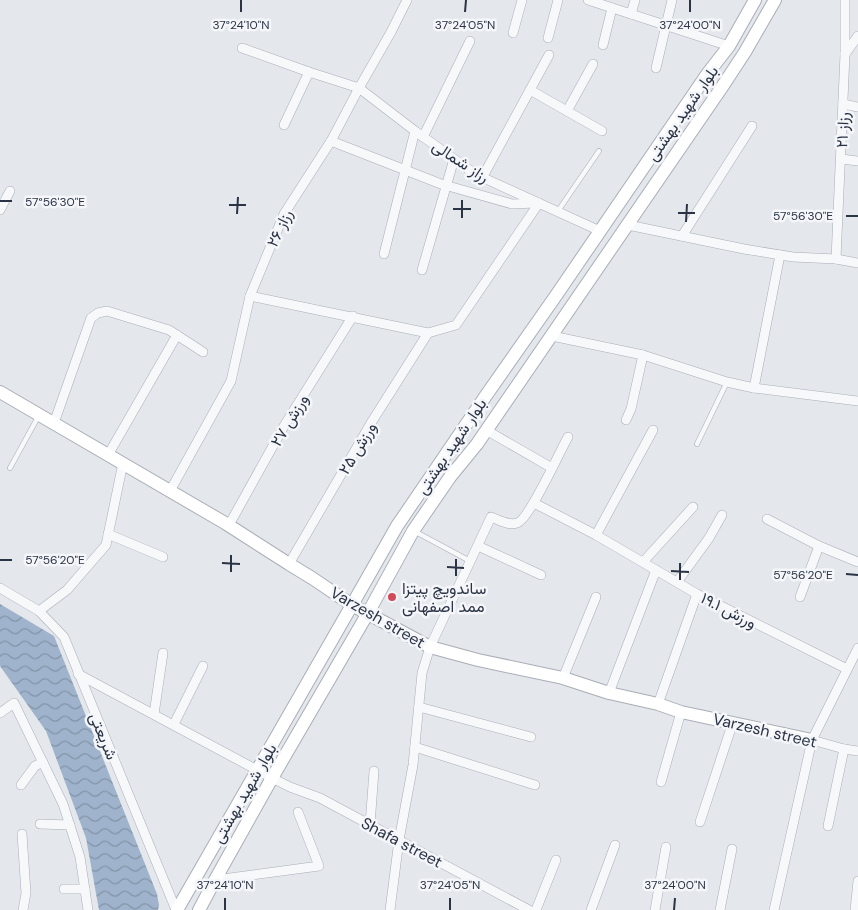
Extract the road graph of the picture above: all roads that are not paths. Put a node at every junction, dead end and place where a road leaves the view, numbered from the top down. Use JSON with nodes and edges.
{"nodes":[{"id":1,"x":407,"y":0,"type":"edge"},
{"id":2,"x":522,"y":0,"type":"edge"},
{"id":3,"x":558,"y":0,"type":"edge"},
{"id":4,"x":588,"y":0,"type":"edge"},
{"id":5,"x":635,"y":0,"type":"edge"},
{"id":6,"x":672,"y":0,"type":"edge"},
{"id":7,"x":756,"y":0,"type":"edge"},
{"id":8,"x":775,"y":0,"type":"edge"},
{"id":9,"x":845,"y":0,"type":"edge"},
{"id":10,"x":612,"y":8,"type":"junction"},
{"id":11,"x":631,"y":14,"type":"junction"},
{"id":12,"x":666,"y":25,"type":"junction"},
{"id":13,"x":513,"y":33,"type":"dead end"},
{"id":14,"x":858,"y":36,"type":"edge"},
{"id":15,"x":548,"y":38,"type":"dead end"},
{"id":16,"x":470,"y":42,"type":"dead end"},
{"id":17,"x":603,"y":45,"type":"dead end"},
{"id":18,"x":729,"y":46,"type":"junction"},
{"id":19,"x":242,"y":48,"type":"dead end"},
{"id":20,"x":845,"y":54,"type":"junction"},
{"id":21,"x":549,"y":55,"type":"dead end"},
{"id":22,"x":593,"y":64,"type":"dead end"},
{"id":23,"x":656,"y":68,"type":"dead end"},
{"id":24,"x":309,"y":72,"type":"junction"},
{"id":25,"x":359,"y":88,"type":"junction"},
{"id":26,"x":530,"y":90,"type":"junction"},
{"id":27,"x":843,"y":104,"type":"junction"},
{"id":28,"x":858,"y":107,"type":"edge"},
{"id":29,"x":567,"y":111,"type":"junction"},
{"id":30,"x":284,"y":125,"type":"dead end"},
{"id":31,"x":752,"y":126,"type":"dead end"},
{"id":32,"x":602,"y":131,"type":"dead end"},
{"id":33,"x":419,"y":134,"type":"junction"},
{"id":34,"x":331,"y":141,"type":"junction"},
{"id":35,"x":599,"y":151,"type":"dead end"},
{"id":36,"x":454,"y":159,"type":"junction"},
{"id":37,"x":840,"y":159,"type":"junction"},
{"id":38,"x":858,"y":161,"type":"edge"},
{"id":39,"x":406,"y":170,"type":"junction"},
{"id":40,"x":482,"y":178,"type":"junction"},
{"id":41,"x":446,"y":185,"type":"junction"},
{"id":42,"x":10,"y":191,"type":"dead end"},
{"id":43,"x":539,"y":203,"type":"junction"},
{"id":44,"x":0,"y":210,"type":"edge"},
{"id":45,"x":558,"y":212,"type":"junction"},
{"id":46,"x":628,"y":225,"type":"junction"},
{"id":47,"x":600,"y":231,"type":"junction"},
{"id":48,"x":682,"y":236,"type":"junction"},
{"id":49,"x":384,"y":254,"type":"dead end"},
{"id":50,"x":780,"y":255,"type":"junction"},
{"id":51,"x":836,"y":260,"type":"junction"},
{"id":52,"x":858,"y":263,"type":"edge"},
{"id":53,"x":422,"y":270,"type":"dead end"},
{"id":54,"x":250,"y":296,"type":"junction"},
{"id":55,"x":551,"y":303,"type":"junction"},
{"id":56,"x":567,"y":314,"type":"junction"},
{"id":57,"x":353,"y":316,"type":"junction"},
{"id":58,"x":428,"y":333,"type":"junction"},
{"id":59,"x":178,"y":335,"type":"junction"},
{"id":60,"x":552,"y":336,"type":"junction"},
{"id":61,"x":203,"y":352,"type":"dead end"},
{"id":62,"x":643,"y":355,"type":"junction"},
{"id":63,"x":727,"y":382,"type":"junction"},
{"id":64,"x":754,"y":388,"type":"junction"},
{"id":65,"x":0,"y":392,"type":"edge"},
{"id":66,"x":858,"y":401,"type":"edge"},
{"id":67,"x":39,"y":414,"type":"junction"},
{"id":68,"x":626,"y":420,"type":"dead end"},
{"id":69,"x":54,"y":423,"type":"junction"},
{"id":70,"x":486,"y":430,"type":"junction"},
{"id":71,"x":653,"y":430,"type":"dead end"},
{"id":72,"x":568,"y":437,"type":"dead end"},
{"id":73,"x":697,"y":444,"type":"dead end"},
{"id":74,"x":108,"y":455,"type":"junction"},
{"id":75,"x":122,"y":464,"type":"junction"},
{"id":76,"x":10,"y":468,"type":"dead end"},
{"id":77,"x":552,"y":468,"type":"junction"},
{"id":78,"x":170,"y":491,"type":"junction"},
{"id":79,"x":534,"y":503,"type":"junction"},
{"id":80,"x":693,"y":507,"type":"dead end"},
{"id":81,"x":722,"y":515,"type":"dead end"},
{"id":82,"x":766,"y":519,"type":"dead end"},
{"id":83,"x":228,"y":526,"type":"junction"},
{"id":84,"x":413,"y":531,"type":"junction"},
{"id":85,"x":108,"y":534,"type":"junction"},
{"id":86,"x":596,"y":535,"type":"junction"},
{"id":87,"x":478,"y":546,"type":"junction"},
{"id":88,"x":819,"y":546,"type":"junction"},
{"id":89,"x":163,"y":557,"type":"dead end"},
{"id":90,"x":470,"y":561,"type":"junction"},
{"id":91,"x":643,"y":562,"type":"junction"},
{"id":92,"x":858,"y":562,"type":"edge"},
{"id":93,"x":289,"y":564,"type":"junction"},
{"id":94,"x":656,"y":570,"type":"junction"},
{"id":95,"x":541,"y":574,"type":"dead end"},
{"id":96,"x":677,"y":582,"type":"junction"},
{"id":97,"x":0,"y":588,"type":"edge"},
{"id":98,"x":698,"y":594,"type":"junction"},
{"id":99,"x":596,"y":596,"type":"dead end"},
{"id":100,"x":800,"y":597,"type":"dead end"},
{"id":101,"x":352,"y":605,"type":"junction"},
{"id":102,"x":39,"y":610,"type":"junction"},
{"id":103,"x":368,"y":613,"type":"junction"},
{"id":104,"x":430,"y":647,"type":"junction"},
{"id":105,"x":858,"y":648,"type":"edge"},
{"id":106,"x":163,"y":653,"type":"dead end"},
{"id":107,"x":203,"y":666,"type":"dead end"},
{"id":108,"x":847,"y":669,"type":"junction"},
{"id":109,"x":78,"y":674,"type":"junction"},
{"id":110,"x":563,"y":678,"type":"junction"},
{"id":111,"x":609,"y":693,"type":"junction"},
{"id":112,"x":658,"y":704,"type":"junction"},
{"id":113,"x":419,"y":707,"type":"junction"},
{"id":114,"x":681,"y":712,"type":"junction"},
{"id":115,"x":0,"y":713,"type":"edge"},
{"id":116,"x":154,"y":714,"type":"junction"},
{"id":117,"x":733,"y":722,"type":"junction"},
{"id":118,"x":174,"y":724,"type":"junction"},
{"id":119,"x":531,"y":737,"type":"dead end"},
{"id":120,"x":812,"y":740,"type":"junction"},
{"id":121,"x":416,"y":747,"type":"junction"},
{"id":122,"x":844,"y":749,"type":"junction"},
{"id":123,"x":858,"y":751,"type":"edge"},
{"id":124,"x":43,"y":762,"type":"junction"},
{"id":125,"x":258,"y":770,"type":"junction"},
{"id":126,"x":374,"y":771,"type":"dead end"},
{"id":127,"x":272,"y":778,"type":"junction"},
{"id":128,"x":661,"y":782,"type":"dead end"},
{"id":129,"x":20,"y":785,"type":"dead end"},
{"id":130,"x":535,"y":785,"type":"dead end"},
{"id":131,"x":298,"y":812,"type":"dead end"},
{"id":132,"x":700,"y":822,"type":"dead end"},
{"id":133,"x":40,"y":824,"type":"dead end"},
{"id":134,"x":70,"y":825,"type":"junction"},
{"id":135,"x":370,"y":825,"type":"junction"},
{"id":136,"x":828,"y":826,"type":"dead end"},
{"id":137,"x":22,"y":834,"type":"dead end"},
{"id":138,"x":399,"y":840,"type":"junction"},
{"id":139,"x":615,"y":845,"type":"dead end"},
{"id":140,"x":666,"y":847,"type":"dead end"},
{"id":141,"x":732,"y":849,"type":"dead end"},
{"id":142,"x":556,"y":860,"type":"dead end"},
{"id":143,"x":215,"y":880,"type":"junction"},
{"id":144,"x":858,"y":881,"type":"edge"},
{"id":145,"x":64,"y":889,"type":"dead end"},
{"id":146,"x":85,"y":889,"type":"junction"},
{"id":147,"x":23,"y":910,"type":"edge"},
{"id":148,"x":88,"y":910,"type":"edge"},
{"id":149,"x":176,"y":910,"type":"edge"},
{"id":150,"x":199,"y":910,"type":"edge"},
{"id":151,"x":390,"y":910,"type":"edge"},
{"id":152,"x":529,"y":910,"type":"edge"},
{"id":153,"x":536,"y":910,"type":"edge"},
{"id":154,"x":591,"y":910,"type":"edge"},
{"id":155,"x":655,"y":910,"type":"edge"},
{"id":156,"x":720,"y":910,"type":"edge"},
{"id":157,"x":774,"y":910,"type":"edge"},
{"id":158,"x":855,"y":910,"type":"edge"}],
"edges":[{"from":1,"to":25,"type":"street","name":"رزاز ۲۶"},
{"from":2,"to":13,"type":"street"},
{"from":3,"to":15,"type":"street"},
{"from":4,"to":10,"type":"street"},
{"from":5,"to":11,"type":"street"},
{"from":6,"to":12,"type":"street"},
{"from":7,"to":18,"type":"main road","name":"بلوار شهید بهشتی"},
{"from":8,"to":46,"type":"main road","name":"بلوار شهید بهشتی"},
{"from":9,"to":20,"type":"street","name":"رزاز ۲۱"},
{"from":10,"to":11,"type":"street"},
{"from":10,"to":17,"type":"street"},
{"from":11,"to":12,"type":"street"},
{"from":12,"to":18,"type":"street"},
{"from":12,"to":23,"type":"street"},
{"from":14,"to":20,"type":"street"},
{"from":16,"to":33,"type":"street"},
{"from":18,"to":47,"type":"main road","name":"بلوار شهید بهشتی"},
{"from":19,"to":24,"type":"street","name":"رزاز شمالی"},
{"from":20,"to":27,"type":"street","name":"رزاز ۲۱"},
{"from":21,"to":26,"type":"street"},
{"from":22,"to":29,"type":"street"},
{"from":24,"to":25,"type":"street","name":"رزاز شمالی"},
{"from":24,"to":30,"type":"street"},
{"from":25,"to":33,"type":"street","name":"رزاز شمالی"},
{"from":25,"to":34,"type":"street","name":"رزاز ۲۶"},
{"from":26,"to":29,"type":"street"},
{"from":26,"to":40,"type":"street"},
{"from":27,"to":28,"type":"street"},
{"from":27,"to":37,"type":"street","name":"رزاز ۲۱"},
{"from":29,"to":32,"type":"street"},
{"from":31,"to":48,"type":"street"},
{"from":33,"to":36,"type":"street","name":"رزاز شمالی"},
{"from":33,"to":39,"type":"street"},
{"from":34,"to":39,"type":"street"},
{"from":34,"to":54,"type":"street","name":"رزاز ۲۶"},
{"from":35,"to":45,"type":"lane"},
{"from":36,"to":40,"type":"street","name":"رزاز شمالی"},
{"from":36,"to":41,"type":"street"},
{"from":37,"to":38,"type":"street"},
{"from":37,"to":51,"type":"street","name":"رزاز ۲۱"},
{"from":39,"to":41,"type":"street"},
{"from":39,"to":49,"type":"street"},
{"from":40,"to":43,"type":"street","name":"رزاز شمالی"},
{"from":41,"to":43,"type":"street"},
{"from":41,"to":53,"type":"street"},
{"from":42,"to":44,"type":"street"},
{"from":43,"to":45,"type":"street","name":"رزاز شمالی"},
{"from":43,"to":58,"type":"street"},
{"from":45,"to":47,"type":"street","name":"رزاز شمالی"},
{"from":46,"to":48,"type":"street"},
{"from":46,"to":56,"type":"main road","name":"بلوار شهید بهشتی"},
{"from":47,"to":55,"type":"main road","name":"بلوار شهید بهشتی"},
{"from":48,"to":50,"type":"street"},
{"from":50,"to":51,"type":"street"},
{"from":50,"to":64,"type":"street"},
{"from":51,"to":52,"type":"street"},
{"from":54,"to":57,"type":"street"},
{"from":54,"to":78,"type":"street","name":"رزاز ۲۶"},
{"from":55,"to":56,"type":"main road"},
{"from":55,"to":101,"type":"main road","name":"بلوار شهید بهشتی"},
{"from":56,"to":60,"type":"main road","name":"بلوار شهید بهشتی"},
{"from":57,"to":58,"type":"street"},
{"from":57,"to":83,"type":"street","name":"ورزش ۲۷"},
{"from":58,"to":93,"type":"street","name":"ورزش ۲۵"},
{"from":59,"to":61,"type":"street"},
{"from":59,"to":69,"type":"street"},
{"from":59,"to":74,"type":"street"},
{"from":60,"to":62,"type":"street"},
{"from":60,"to":70,"type":"main road","name":"بلوار شهید بهشتی"},
{"from":62,"to":63,"type":"street"},
{"from":62,"to":68,"type":"street"},
{"from":63,"to":64,"type":"street"},
{"from":63,"to":73,"type":"lane"},
{"from":64,"to":66,"type":"street"},
{"from":65,"to":67,"type":"main road","name":"Varzesh street"},
{"from":67,"to":69,"type":"main road","name":"Varzesh street"},
{"from":67,"to":76,"type":"lane"},
{"from":69,"to":74,"type":"main road","name":"Varzesh street"},
{"from":70,"to":77,"type":"street"},
{"from":70,"to":84,"type":"main road","name":"بلوار شهید بهشتی"},
{"from":71,"to":86,"type":"street"},
{"from":72,"to":77,"type":"street"},
{"from":74,"to":75,"type":"main road","name":"Varzesh street"},
{"from":75,"to":78,"type":"main road","name":"Varzesh street"},
{"from":75,"to":85,"type":"street"},
{"from":77,"to":79,"type":"street"},
{"from":78,"to":83,"type":"main road","name":"Varzesh street"},
{"from":79,"to":86,"type":"street","name":"ورزش ۱۹.۱"},
{"from":79,"to":87,"type":"street"},
{"from":80,"to":91,"type":"street"},
{"from":81,"to":96,"type":"street"},
{"from":82,"to":88,"type":"street"},
{"from":83,"to":93,"type":"main road","name":"Varzesh street"},
{"from":84,"to":90,"type":"lane"},
{"from":84,"to":103,"type":"main road","name":"بلوار شهید بهشتی"},
{"from":85,"to":89,"type":"street"},
{"from":85,"to":102,"type":"street"},
{"from":86,"to":91,"type":"street","name":"ورزش ۱۹.۱"},
{"from":87,"to":90,"type":"street"},
{"from":87,"to":95,"type":"street"},
{"from":88,"to":92,"type":"street"},
{"from":88,"to":100,"type":"street"},
{"from":90,"to":104,"type":"street"},
{"from":91,"to":94,"type":"street","name":"ورزش ۱۹.۱"},
{"from":93,"to":101,"type":"main road","name":"Varzesh street"},
{"from":94,"to":96,"type":"street","name":"ورزش ۱۹.۱"},
{"from":94,"to":111,"type":"street"},
{"from":96,"to":98,"type":"street","name":"ورزش ۱۹.۱"},
{"from":97,"to":102,"type":"street","name":"شریعتی"},
{"from":98,"to":108,"type":"street","name":"ورزش ۱۹.۱"},
{"from":98,"to":112,"type":"street"},
{"from":99,"to":110,"type":"street"},
{"from":101,"to":103,"type":"main road","name":"Varzesh street"},
{"from":101,"to":125,"type":"main road","name":"بلوار شهید بهشتی"},
{"from":102,"to":109,"type":"street","name":"شریعتی"},
{"from":103,"to":104,"type":"main road","name":"Varzesh street"},
{"from":103,"to":127,"type":"main road","name":"بلوار شهید بهشتی"},
{"from":104,"to":110,"type":"main road","name":"Varzesh street"},
{"from":104,"to":113,"type":"street"},
{"from":105,"to":108,"type":"street"},
{"from":106,"to":116,"type":"street"},
{"from":107,"to":118,"type":"street"},
{"from":108,"to":120,"type":"street"},
{"from":109,"to":116,"type":"street"},
{"from":109,"to":149,"type":"street","name":"شریعتی"},
{"from":110,"to":111,"type":"main road","name":"Varzesh street"},
{"from":111,"to":112,"type":"main road","name":"Varzesh street"},
{"from":112,"to":114,"type":"main road","name":"Varzesh street"},
{"from":113,"to":119,"type":"street"},
{"from":113,"to":121,"type":"street"},
{"from":114,"to":117,"type":"main road","name":"Varzesh street"},
{"from":114,"to":128,"type":"street"},
{"from":115,"to":124,"type":"street"},
{"from":116,"to":118,"type":"street"},
{"from":117,"to":120,"type":"main road","name":"Varzesh street"},
{"from":117,"to":132,"type":"street"},
{"from":118,"to":125,"type":"street"},
{"from":120,"to":122,"type":"street","name":"Varzesh street"},
{"from":120,"to":157,"type":"street"},
{"from":121,"to":130,"type":"street"},
{"from":121,"to":138,"type":"street"},
{"from":122,"to":123,"type":"street","name":"Varzesh street"},
{"from":122,"to":136,"type":"street"},
{"from":124,"to":129,"type":"street"},
{"from":124,"to":134,"type":"street"},
{"from":125,"to":127,"type":"street","name":"Shafa street"},
{"from":125,"to":149,"type":"main road","name":"بلوار شهید بهشتی"},
{"from":126,"to":135,"type":"street"},
{"from":127,"to":135,"type":"street","name":"Shafa street"},
{"from":127,"to":143,"type":"main road","name":"بلوار شهید بهشتی"},
{"from":131,"to":143,"type":"street"},
{"from":133,"to":134,"type":"street"},
{"from":134,"to":146,"type":"street"},
{"from":135,"to":138,"type":"street","name":"Shafa street"},
{"from":137,"to":147,"type":"street"},
{"from":138,"to":151,"type":"street"},
{"from":138,"to":152,"type":"street","name":"Shafa street"},
{"from":139,"to":154,"type":"street"},
{"from":140,"to":155,"type":"street"},
{"from":141,"to":156,"type":"street"},
{"from":142,"to":153,"type":"street"},
{"from":143,"to":150,"type":"main road","name":"بلوار شهید بهشتی"},
{"from":144,"to":158,"type":"street"},
{"from":145,"to":146,"type":"street"},
{"from":146,"to":148,"type":"street"}]}
